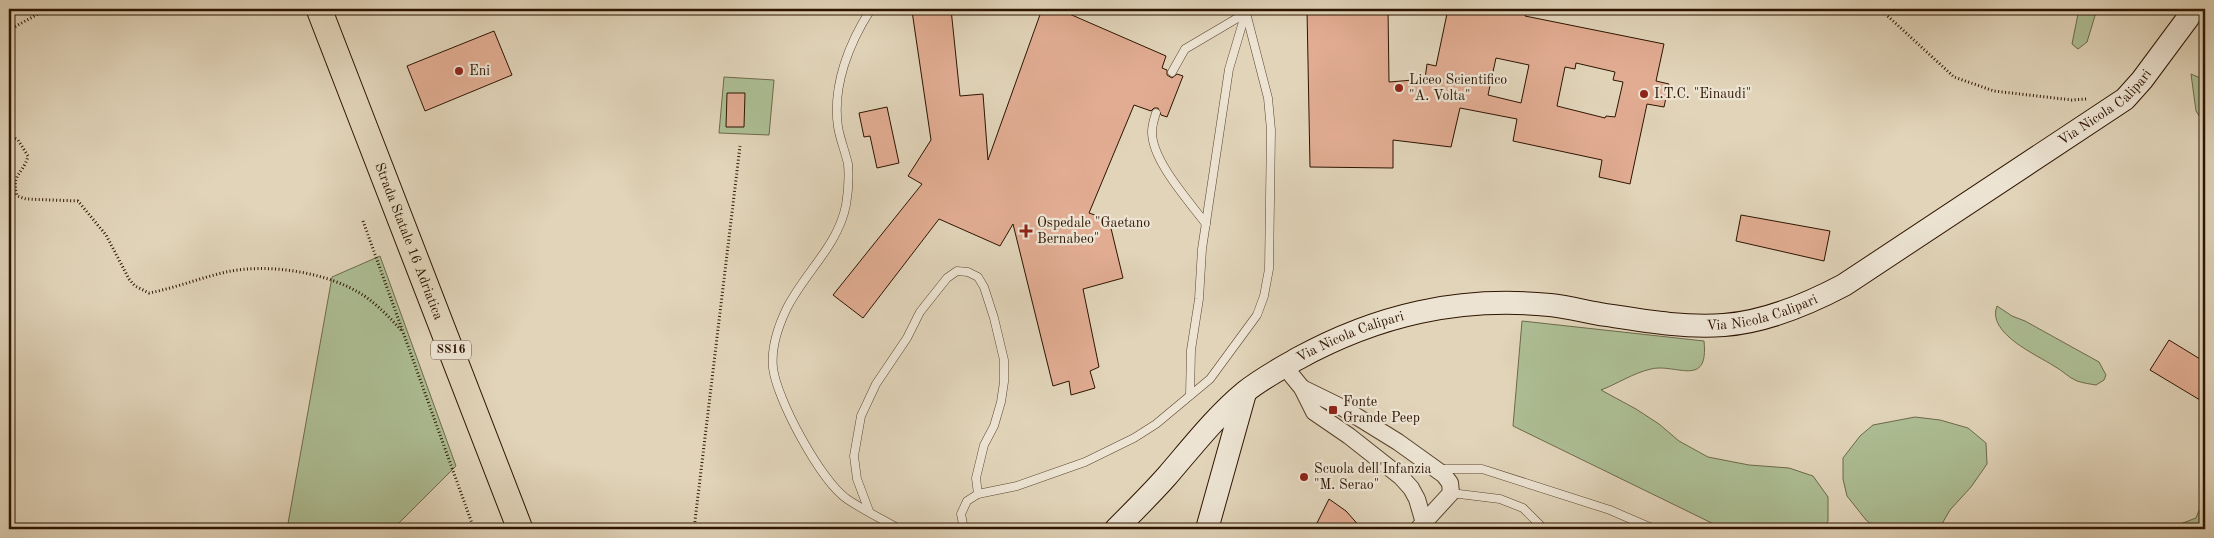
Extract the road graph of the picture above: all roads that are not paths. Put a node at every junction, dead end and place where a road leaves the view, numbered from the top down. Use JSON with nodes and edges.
{"nodes":[{"id":1,"x":319,"y":9,"type":"edge"},
{"id":2,"x":871,"y":9,"type":"edge"},
{"id":3,"x":2192,"y":9,"type":"edge"},
{"id":4,"x":1245,"y":11,"type":"edge"},
{"id":5,"x":1172,"y":72,"type":"dead end"},
{"id":6,"x":1156,"y":113,"type":"dead end"},
{"id":7,"x":1206,"y":224,"type":"junction"},
{"id":8,"x":1284,"y":366,"type":"junction"},
{"id":9,"x":1302,"y":388,"type":"junction"},
{"id":10,"x":1245,"y":391,"type":"junction"},
{"id":11,"x":1190,"y":395,"type":"junction"},
{"id":12,"x":1436,"y":469,"type":"junction"},
{"id":13,"x":1451,"y":492,"type":"junction"},
{"id":14,"x":978,"y":494,"type":"junction"},
{"id":15,"x":869,"y":511,"type":"junction"},
{"id":16,"x":1421,"y":526,"type":"edge"},
{"id":17,"x":520,"y":529,"type":"edge"},
{"id":18,"x":899,"y":529,"type":"edge"},
{"id":19,"x":964,"y":529,"type":"edge"},
{"id":20,"x":1116,"y":529,"type":"edge"},
{"id":21,"x":1207,"y":529,"type":"edge"},
{"id":22,"x":1544,"y":529,"type":"edge"},
{"id":23,"x":1654,"y":529,"type":"edge"}],
"edges":[{"from":1,"to":17,"type":"main road","name":"Strada Statale 16 Adriatica","number":"SS16"},
{"from":2,"to":15,"type":"lane"},
{"from":3,"to":8,"type":"street","name":"Via Nicola Calipari"},
{"from":4,"to":5,"type":"lane"},
{"from":4,"to":7,"type":"lane"},
{"from":4,"to":11,"type":"lane"},
{"from":6,"to":7,"type":"lane"},
{"from":7,"to":11,"type":"lane"},
{"from":8,"to":9,"type":"street"},
{"from":8,"to":10,"type":"street","name":"Via Nicola Calipari"},
{"from":9,"to":12,"type":"street"},
{"from":9,"to":16,"type":"street"},
{"from":10,"to":20,"type":"street","name":"Via Nicola Calipari"},
{"from":10,"to":21,"type":"street"},
{"from":11,"to":14,"type":"lane"},
{"from":12,"to":13,"type":"street"},
{"from":12,"to":23,"type":"lane"},
{"from":13,"to":16,"type":"street"},
{"from":13,"to":22,"type":"lane"},
{"from":14,"to":15,"type":"lane"},
{"from":14,"to":19,"type":"lane"},
{"from":15,"to":18,"type":"lane"}]}
